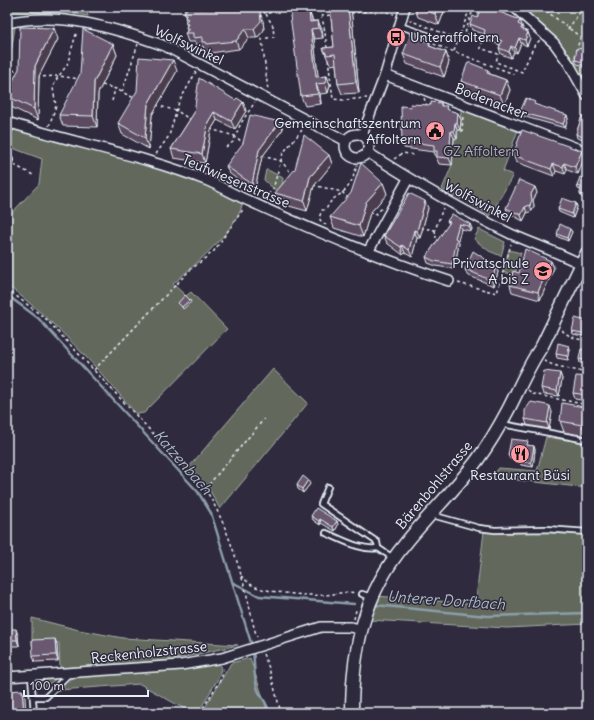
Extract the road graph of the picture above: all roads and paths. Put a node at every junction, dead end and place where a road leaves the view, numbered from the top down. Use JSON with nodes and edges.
{"nodes":[{"id":1,"x":259,"y":7,"type":"edge"},
{"id":2,"x":286,"y":7,"type":"edge"},
{"id":3,"x":309,"y":7,"type":"edge"},
{"id":4,"x":405,"y":7,"type":"edge"},
{"id":5,"x":474,"y":7,"type":"edge"},
{"id":6,"x":514,"y":7,"type":"edge"},
{"id":7,"x":541,"y":7,"type":"edge"},
{"id":8,"x":552,"y":7,"type":"edge"},
{"id":9,"x":319,"y":8,"type":"edge"},
{"id":10,"x":470,"y":8,"type":"edge"},
{"id":11,"x":582,"y":8,"type":"edge"},
{"id":12,"x":587,"y":10,"type":"edge"},
{"id":13,"x":548,"y":12,"type":"junction"},
{"id":14,"x":349,"y":13,"type":"edge"},
{"id":15,"x":266,"y":14,"type":"junction"},
{"id":16,"x":335,"y":14,"type":"edge"},
{"id":17,"x":394,"y":14,"type":"dead end"},
{"id":18,"x":321,"y":16,"type":"junction"},
{"id":19,"x":409,"y":20,"type":"dead end"},
{"id":20,"x":80,"y":22,"type":"junction"},
{"id":21,"x":7,"y":23,"type":"edge"},
{"id":22,"x":400,"y":26,"type":"junction"},
{"id":23,"x":568,"y":29,"type":"junction"},
{"id":24,"x":544,"y":33,"type":"junction"},
{"id":25,"x":427,"y":35,"type":"dead end"},
{"id":26,"x":140,"y":37,"type":"junction"},
{"id":27,"x":580,"y":38,"type":"junction"},
{"id":28,"x":458,"y":39,"type":"junction"},
{"id":29,"x":587,"y":42,"type":"edge"},
{"id":30,"x":425,"y":46,"type":"edge"},
{"id":31,"x":327,"y":48,"type":"edge"},
{"id":32,"x":7,"y":49,"type":"edge"},
{"id":33,"x":454,"y":51,"type":"junction"},
{"id":34,"x":328,"y":55,"type":"edge"},
{"id":35,"x":471,"y":58,"type":"junction"},
{"id":36,"x":200,"y":64,"type":"junction"},
{"id":37,"x":569,"y":64,"type":"junction"},
{"id":38,"x":7,"y":69,"type":"edge"},
{"id":39,"x":466,"y":70,"type":"edge"},
{"id":40,"x":21,"y":72,"type":"edge"},
{"id":41,"x":514,"y":74,"type":"dead end"},
{"id":42,"x":385,"y":75,"type":"junction"},
{"id":43,"x":59,"y":76,"type":"junction"},
{"id":44,"x":32,"y":77,"type":"edge"},
{"id":45,"x":464,"y":77,"type":"edge"},
{"id":46,"x":80,"y":80,"type":"edge"},
{"id":47,"x":99,"y":85,"type":"edge"},
{"id":48,"x":116,"y":89,"type":"junction"},
{"id":49,"x":122,"y":92,"type":"junction"},
{"id":50,"x":259,"y":96,"type":"junction"},
{"id":51,"x":269,"y":96,"type":"dead end"},
{"id":52,"x":587,"y":96,"type":"edge"},
{"id":53,"x":423,"y":97,"type":"dead end"},
{"id":54,"x":368,"y":98,"type":"dead end"},
{"id":55,"x":136,"y":99,"type":"edge"},
{"id":56,"x":112,"y":101,"type":"dead end"},
{"id":57,"x":454,"y":102,"type":"junction"},
{"id":58,"x":155,"y":105,"type":"edge"},
{"id":59,"x":177,"y":111,"type":"junction"},
{"id":60,"x":429,"y":112,"type":"edge"},
{"id":61,"x":11,"y":123,"type":"edge"},
{"id":62,"x":196,"y":123,"type":"edge"},
{"id":63,"x":210,"y":129,"type":"edge"},
{"id":64,"x":302,"y":130,"type":"dead end"},
{"id":65,"x":7,"y":132,"type":"edge"},
{"id":66,"x":47,"y":134,"type":"junction"},
{"id":67,"x":362,"y":135,"type":"junction"},
{"id":68,"x":236,"y":136,"type":"junction"},
{"id":69,"x":346,"y":141,"type":"junction"},
{"id":70,"x":244,"y":144,"type":"edge"},
{"id":71,"x":226,"y":147,"type":"dead end"},
{"id":72,"x":587,"y":151,"type":"edge"},
{"id":73,"x":367,"y":152,"type":"junction"},
{"id":74,"x":260,"y":155,"type":"edge"},
{"id":75,"x":414,"y":155,"type":"dead end"},
{"id":76,"x":7,"y":156,"type":"edge"},
{"id":77,"x":152,"y":161,"type":"junction"},
{"id":78,"x":280,"y":161,"type":"junction"},
{"id":79,"x":8,"y":165,"type":"edge"},
{"id":80,"x":358,"y":165,"type":"dead end"},
{"id":81,"x":389,"y":166,"type":"junction"},
{"id":82,"x":293,"y":174,"type":"edge"},
{"id":83,"x":35,"y":176,"type":"dead end"},
{"id":84,"x":408,"y":179,"type":"junction"},
{"id":85,"x":312,"y":185,"type":"edge"},
{"id":86,"x":342,"y":192,"type":"junction"},
{"id":87,"x":445,"y":200,"type":"junction"},
{"id":88,"x":248,"y":201,"type":"junction"},
{"id":89,"x":352,"y":201,"type":"edge"},
{"id":90,"x":385,"y":204,"type":"dead end"},
{"id":91,"x":260,"y":206,"type":"junction"},
{"id":92,"x":362,"y":211,"type":"edge"},
{"id":93,"x":376,"y":214,"type":"junction"},
{"id":94,"x":388,"y":216,"type":"junction"},
{"id":95,"x":419,"y":227,"type":"edge"},
{"id":96,"x":436,"y":230,"type":"junction"},
{"id":97,"x":327,"y":236,"type":"junction"},
{"id":98,"x":436,"y":238,"type":"dead end"},
{"id":99,"x":512,"y":242,"type":"dead end"},
{"id":100,"x":368,"y":252,"type":"junction"},
{"id":101,"x":587,"y":253,"type":"edge"},
{"id":102,"x":584,"y":265,"type":"edge"},
{"id":103,"x":449,"y":281,"type":"joint"},
{"id":104,"x":7,"y":289,"type":"edge"},
{"id":105,"x":560,"y":327,"type":"dead end"},
{"id":106,"x":587,"y":341,"type":"edge"},
{"id":107,"x":540,"y":360,"type":"dead end"},
{"id":108,"x":94,"y":370,"type":"junction"},
{"id":109,"x":587,"y":373,"type":"edge"},
{"id":110,"x":525,"y":388,"type":"dead end"},
{"id":111,"x":583,"y":404,"type":"dead end"},
{"id":112,"x":264,"y":419,"type":"dead end"},
{"id":113,"x":501,"y":424,"type":"junction"},
{"id":114,"x":587,"y":440,"type":"edge"},
{"id":115,"x":328,"y":487,"type":"dead end"},
{"id":116,"x":205,"y":489,"type":"junction"},
{"id":117,"x":431,"y":515,"type":"junction"},
{"id":118,"x":587,"y":532,"type":"edge"},
{"id":119,"x":326,"y":533,"type":"dead end"},
{"id":120,"x":378,"y":548,"type":"junction"},
{"id":121,"x":393,"y":558,"type":"junction"},
{"id":122,"x":239,"y":575,"type":"junction"},
{"id":123,"x":367,"y":595,"type":"junction"},
{"id":124,"x":360,"y":629,"type":"junction"},
{"id":125,"x":258,"y":647,"type":"junction"},
{"id":126,"x":7,"y":654,"type":"edge"},
{"id":127,"x":222,"y":658,"type":"junction"},
{"id":128,"x":70,"y":673,"type":"junction"},
{"id":129,"x":31,"y":676,"type":"junction"},
{"id":130,"x":8,"y":677,"type":"edge"},
{"id":131,"x":32,"y":698,"type":"junction"},
{"id":132,"x":34,"y":713,"type":"edge"},
{"id":133,"x":200,"y":713,"type":"edge"},
{"id":134,"x":281,"y":713,"type":"edge"},
{"id":135,"x":352,"y":713,"type":"edge"}],
"edges":[{"from":1,"to":15,"type":"path"},
{"from":2,"to":15,"type":"path"},
{"from":3,"to":9,"type":"path"},
{"from":4,"to":22,"type":"street"},
{"from":5,"to":24,"type":"path"},
{"from":6,"to":24,"type":"street"},
{"from":7,"to":13,"type":"path"},
{"from":8,"to":13,"type":"path"},
{"from":9,"to":18,"type":"path"},
{"from":10,"to":28,"type":"path"},
{"from":11,"to":12,"type":"path"},
{"from":11,"to":23,"type":"path"},
{"from":13,"to":23,"type":"path"},
{"from":14,"to":17,"type":"path"},
{"from":15,"to":51,"type":"path"},
{"from":16,"to":18,"type":"path"},
{"from":18,"to":31,"type":"path"},
{"from":19,"to":28,"type":"path"},
{"from":20,"to":21,"type":"street","name":"Wolfswinkel"},
{"from":20,"to":26,"type":"street","name":"Wolfswinkel"},
{"from":20,"to":43,"type":"path"},
{"from":22,"to":25,"type":"lane"},
{"from":22,"to":42,"type":"street"},
{"from":23,"to":27,"type":"path"},
{"from":24,"to":37,"type":"street"},
{"from":26,"to":36,"type":"street","name":"Wolfswinkel"},
{"from":26,"to":49,"type":"path"},
{"from":27,"to":29,"type":"path"},
{"from":27,"to":37,"type":"path"},
{"from":28,"to":33,"type":"path"},
{"from":30,"to":33,"type":"path"},
{"from":32,"to":38,"type":"path"},
{"from":33,"to":35,"type":"path"},
{"from":34,"to":54,"type":"path"},
{"from":35,"to":39,"type":"path"},
{"from":35,"to":41,"type":"path"},
{"from":36,"to":50,"type":"street","name":"Wolfswinkel"},
{"from":36,"to":59,"type":"path"},
{"from":37,"to":52,"type":"street"},
{"from":38,"to":40,"type":"path"},
{"from":42,"to":57,"type":"street","name":"Bodenacker"},
{"from":42,"to":67,"type":"street"},
{"from":43,"to":44,"type":"path"},
{"from":43,"to":46,"type":"path"},
{"from":43,"to":66,"type":"path"},
{"from":45,"to":57,"type":"path"},
{"from":47,"to":48,"type":"path"},
{"from":48,"to":49,"type":"path"},
{"from":48,"to":56,"type":"path"},
{"from":49,"to":55,"type":"path"},
{"from":50,"to":68,"type":"path"},
{"from":50,"to":69,"type":"street","name":"Wolfswinkel"},
{"from":53,"to":60,"type":"path"},
{"from":57,"to":72,"type":"street","name":"Bodenacker"},
{"from":58,"to":59,"type":"path"},
{"from":59,"to":62,"type":"path"},
{"from":59,"to":77,"type":"path"},
{"from":61,"to":65,"type":"lane"},
{"from":61,"to":66,"type":"street","name":"Teufwiesenstrasse"},
{"from":63,"to":68,"type":"path"},
{"from":64,"to":78,"type":"path"},
{"from":66,"to":77,"type":"street","name":"Teufwiesenstrasse"},
{"from":67,"to":69,"type":"street"},
{"from":67,"to":73,"type":"street"},
{"from":68,"to":70,"type":"path"},
{"from":68,"to":71,"type":"path"},
{"from":69,"to":73,"type":"street"},
{"from":73,"to":81,"type":"street","name":"Wolfswinkel"},
{"from":74,"to":78,"type":"path"},
{"from":75,"to":81,"type":"path"},
{"from":76,"to":79,"type":"lane"},
{"from":77,"to":88,"type":"street","name":"Teufwiesenstrasse"},
{"from":78,"to":82,"type":"path"},
{"from":78,"to":91,"type":"path"},
{"from":79,"to":83,"type":"path"},
{"from":80,"to":86,"type":"path"},
{"from":81,"to":84,"type":"street","name":"Wolfswinkel"},
{"from":84,"to":87,"type":"street","name":"Wolfswinkel"},
{"from":84,"to":94,"type":"street"},
{"from":85,"to":86,"type":"path"},
{"from":86,"to":89,"type":"path"},
{"from":86,"to":97,"type":"path"},
{"from":87,"to":96,"type":"path"},
{"from":87,"to":102,"type":"street","name":"Wolfswinkel"},
{"from":88,"to":91,"type":"street","name":"Teufwiesenstrasse"},
{"from":88,"to":108,"type":"path"},
{"from":90,"to":93,"type":"path"},
{"from":91,"to":97,"type":"street","name":"Teufwiesenstrasse"},
{"from":92,"to":93,"type":"path"},
{"from":93,"to":94,"type":"path"},
{"from":94,"to":100,"type":"street"},
{"from":95,"to":96,"type":"path"},
{"from":96,"to":98,"type":"path"},
{"from":97,"to":100,"type":"street","name":"Teufwiesenstrasse"},
{"from":99,"to":103,"type":"path"},
{"from":100,"to":103,"type":"street","name":"Teufwiesenstrasse"},
{"from":101,"to":102,"type":"street","name":"Bärenbohlstrasse"},
{"from":102,"to":113,"type":"street","name":"Bärenbohlstrasse"},
{"from":104,"to":108,"type":"path"},
{"from":105,"to":106,"type":"path"},
{"from":107,"to":109,"type":"path"},
{"from":108,"to":116,"type":"path"},
{"from":110,"to":111,"type":"path"},
{"from":112,"to":116,"type":"path"},
{"from":113,"to":114,"type":"lane"},
{"from":113,"to":117,"type":"street","name":"Bärenbohlstrasse"},
{"from":115,"to":120,"type":"lane"},
{"from":116,"to":122,"type":"path"},
{"from":117,"to":118,"type":"lane"},
{"from":117,"to":121,"type":"street","name":"Bärenbohlstrasse"},
{"from":119,"to":120,"type":"lane"},
{"from":120,"to":121,"type":"lane"},
{"from":121,"to":123,"type":"street","name":"Bärenbohlstrasse"},
{"from":122,"to":123,"type":"path"},
{"from":122,"to":125,"type":"path"},
{"from":123,"to":124,"type":"street","name":"Bärenbohlstrasse"},
{"from":124,"to":125,"type":"street","name":"Reckenholzstrasse"},
{"from":124,"to":135,"type":"street","name":"Bärenbohlstrasse"},
{"from":125,"to":127,"type":"street","name":"Reckenholzstrasse"},
{"from":125,"to":134,"type":"path"},
{"from":126,"to":130,"type":"lane"},
{"from":127,"to":128,"type":"street","name":"Reckenholzstrasse"},
{"from":127,"to":133,"type":"path"},
{"from":128,"to":129,"type":"street","name":"Reckenholzstrasse"},
{"from":128,"to":131,"type":"lane"},
{"from":129,"to":130,"type":"street","name":"Reckenholzstrasse"},
{"from":129,"to":131,"type":"lane"},
{"from":131,"to":132,"type":"lane"}]}
